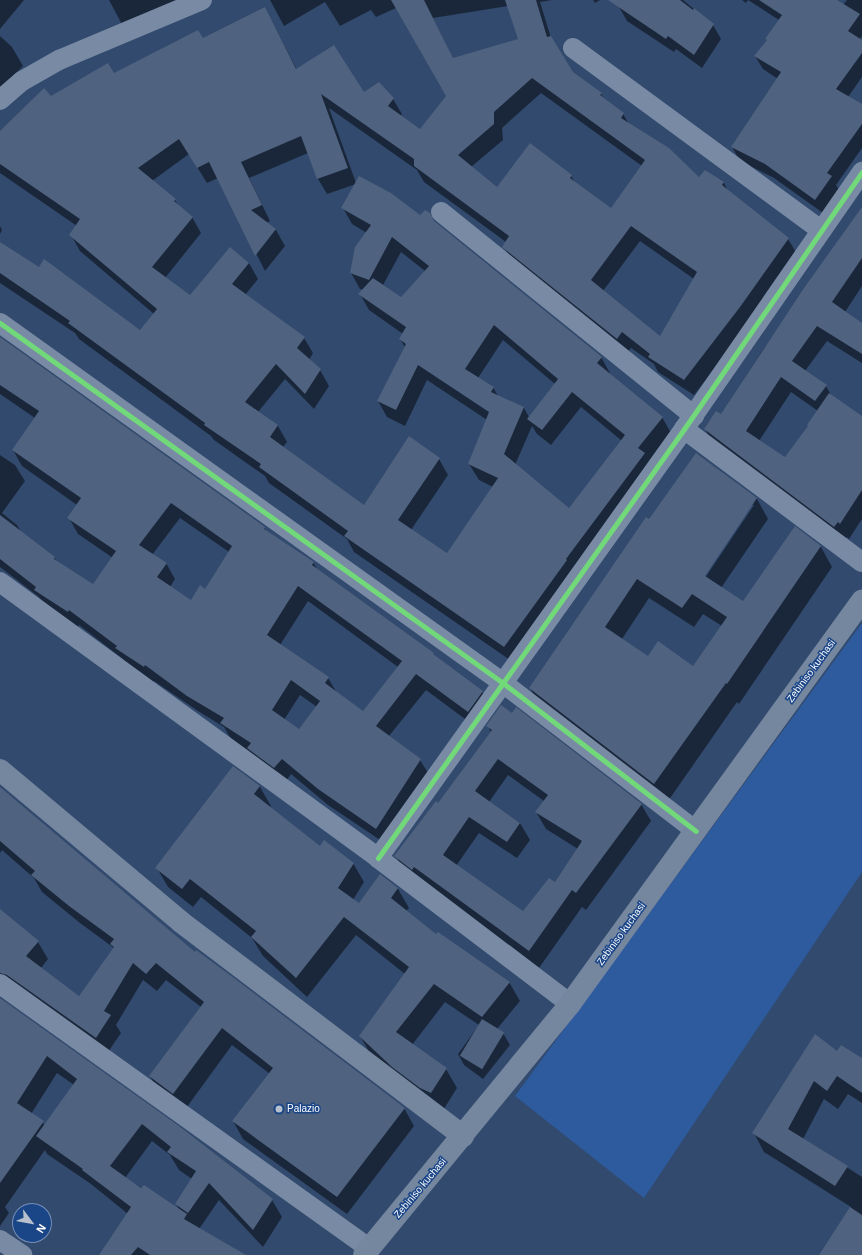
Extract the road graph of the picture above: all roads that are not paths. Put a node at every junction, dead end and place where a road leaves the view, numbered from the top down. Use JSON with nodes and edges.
{"nodes":[{"id":1,"x":202,"y":0,"type":"edge"},
{"id":2,"x":573,"y":48,"type":"dead end"},
{"id":3,"x":0,"y":100,"type":"edge"},
{"id":4,"x":862,"y":172,"type":"edge"},
{"id":5,"x":441,"y":212,"type":"dead end"},
{"id":6,"x":821,"y":230,"type":"junction"},
{"id":7,"x":0,"y":323,"type":"edge"},
{"id":8,"x":689,"y":423,"type":"junction"},
{"id":9,"x":862,"y":562,"type":"edge"},
{"id":10,"x":0,"y":582,"type":"edge"},
{"id":11,"x":862,"y":600,"type":"edge"},
{"id":12,"x":503,"y":684,"type":"junction"},
{"id":13,"x":0,"y":770,"type":"edge"},
{"id":14,"x":696,"y":831,"type":"junction"},
{"id":15,"x":378,"y":858,"type":"junction"},
{"id":16,"x":0,"y":984,"type":"edge"},
{"id":17,"x":570,"y":1004,"type":"junction"},
{"id":18,"x":463,"y":1136,"type":"junction"},
{"id":19,"x":0,"y":1240,"type":"edge"},
{"id":20,"x":367,"y":1252,"type":"edge"},
{"id":21,"x":22,"y":1255,"type":"edge"}],
"edges":[{"from":1,"to":3,"type":"street"},
{"from":2,"to":6,"type":"street"},
{"from":4,"to":6,"type":"street"},
{"from":5,"to":8,"type":"street"},
{"from":6,"to":8,"type":"street"},
{"from":7,"to":12,"type":"street"},
{"from":8,"to":9,"type":"street"},
{"from":8,"to":12,"type":"street"},
{"from":10,"to":15,"type":"street"},
{"from":11,"to":14,"type":"street","name":"Zebiniso kuchasi"},
{"from":12,"to":14,"type":"street"},
{"from":12,"to":15,"type":"street"},
{"from":13,"to":18,"type":"street"},
{"from":14,"to":17,"type":"street","name":"Zebiniso kuchasi"},
{"from":15,"to":17,"type":"street"},
{"from":16,"to":20,"type":"street"},
{"from":17,"to":18,"type":"street","name":"Zebiniso kuchasi"},
{"from":18,"to":20,"type":"street","name":"Zebiniso kuchasi"},
{"from":19,"to":21,"type":"street"}]}
